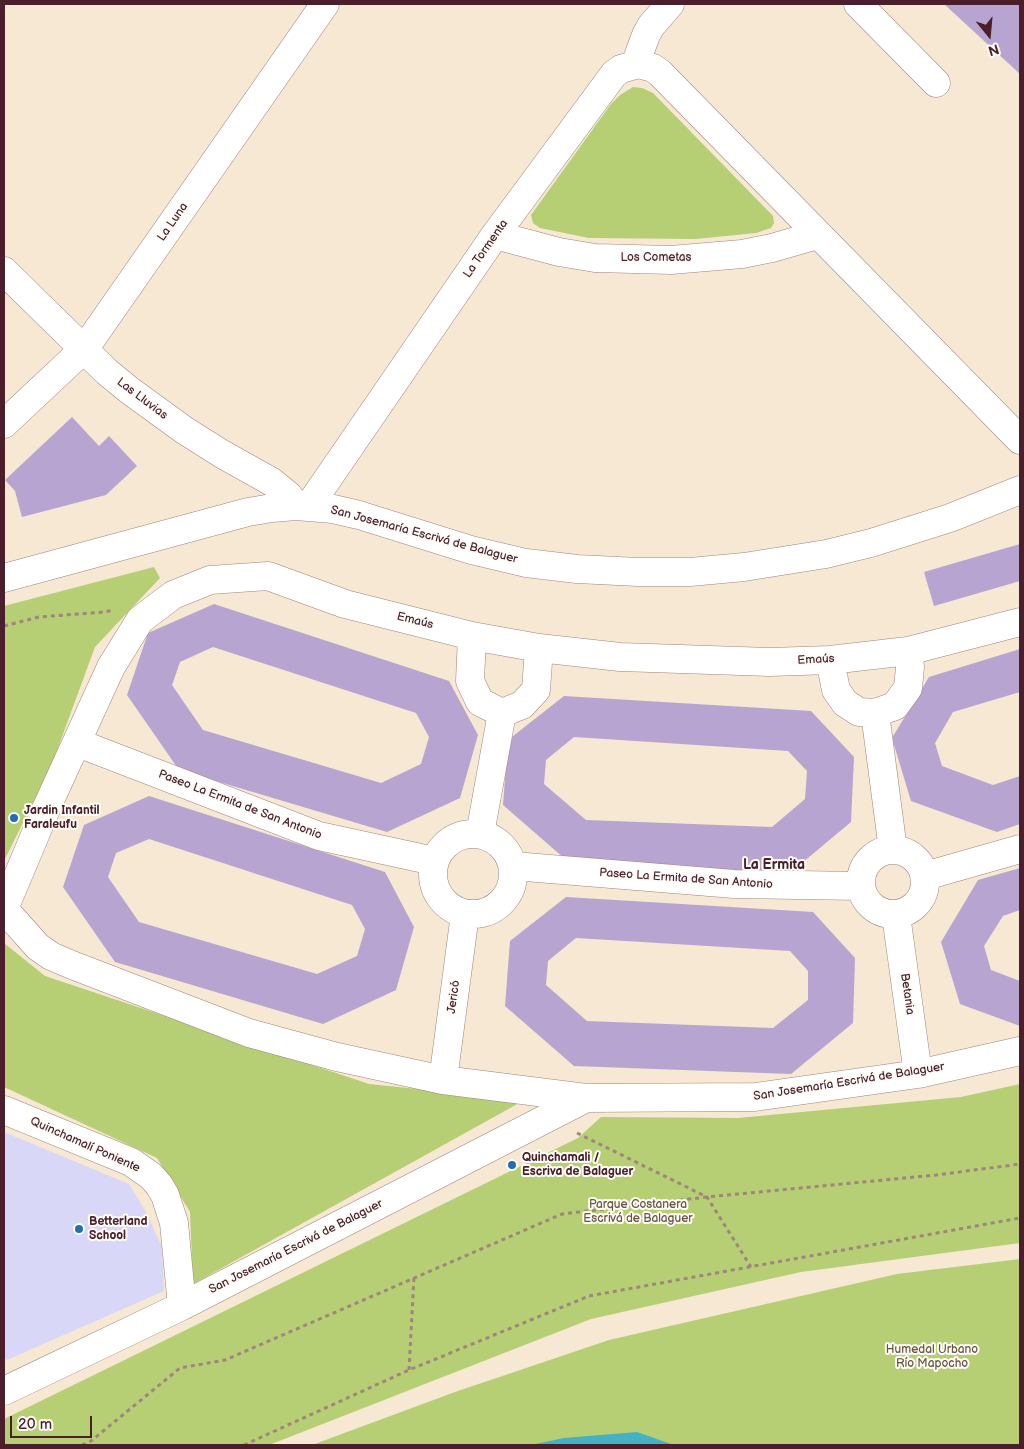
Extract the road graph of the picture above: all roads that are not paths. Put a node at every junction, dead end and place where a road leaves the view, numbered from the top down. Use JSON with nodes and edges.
{"nodes":[{"id":1,"x":325,"y":4,"type":"edge"},
{"id":2,"x":670,"y":4,"type":"edge"},
{"id":3,"x":858,"y":4,"type":"edge"},
{"id":4,"x":638,"y":64,"type":"junction"},
{"id":5,"x":936,"y":83,"type":"dead end"},
{"id":6,"x":818,"y":235,"type":"junction"},
{"id":7,"x":495,"y":236,"type":"junction"},
{"id":8,"x":4,"y":271,"type":"edge"},
{"id":9,"x":85,"y":348,"type":"junction"},
{"id":10,"x":4,"y":424,"type":"edge"},
{"id":11,"x":1020,"y":440,"type":"edge"},
{"id":12,"x":1020,"y":490,"type":"edge"},
{"id":13,"x":302,"y":506,"type":"junction"},
{"id":14,"x":4,"y":578,"type":"edge"},
{"id":15,"x":1020,"y":622,"type":"edge"},
{"id":16,"x":472,"y":636,"type":"junction"},
{"id":17,"x":539,"y":648,"type":"junction"},
{"id":18,"x":908,"y":651,"type":"junction"},
{"id":19,"x":830,"y":660,"type":"junction"},
{"id":20,"x":502,"y":713,"type":"junction"},
{"id":21,"x":875,"y":713,"type":"junction"},
{"id":22,"x":78,"y":743,"type":"junction"},
{"id":23,"x":480,"y":834,"type":"junction"},
{"id":24,"x":1020,"y":849,"type":"edge"},
{"id":25,"x":892,"y":850,"type":"junction"},
{"id":26,"x":434,"y":861,"type":"junction"},
{"id":27,"x":513,"y":866,"type":"junction"},
{"id":28,"x":924,"y":876,"type":"junction"},
{"id":29,"x":860,"y":886,"type":"junction"},
{"id":30,"x":4,"y":909,"type":"edge"},
{"id":31,"x":465,"y":914,"type":"junction"},
{"id":32,"x":896,"y":915,"type":"junction"},
{"id":33,"x":1020,"y":1051,"type":"edge"},
{"id":34,"x":918,"y":1074,"type":"junction"},
{"id":35,"x":443,"y":1080,"type":"junction"},
{"id":36,"x":586,"y":1098,"type":"junction"},
{"id":37,"x":4,"y":1110,"type":"edge"},
{"id":38,"x":182,"y":1306,"type":"junction"},
{"id":39,"x":4,"y":1389,"type":"edge"}],
"edges":[{"from":1,"to":9,"type":"street","name":"La Luna"},
{"from":2,"to":4,"type":"street"},
{"from":3,"to":5,"type":"street"},
{"from":4,"to":6,"type":"street"},
{"from":4,"to":7,"type":"street","name":"La Tormenta"},
{"from":6,"to":7,"type":"street","name":"Los Cometas"},
{"from":6,"to":11,"type":"street"},
{"from":7,"to":13,"type":"street","name":"La Tormenta"},
{"from":8,"to":9,"type":"street","name":"Las Lluvias"},
{"from":9,"to":10,"type":"street","name":"La Luna"},
{"from":9,"to":13,"type":"street","name":"Las Lluvias"},
{"from":12,"to":13,"type":"street","name":"San Josemaría Escrivá de Balaguer"},
{"from":13,"to":14,"type":"street","name":"San Josemaría Escrivá de Balaguer"},
{"from":15,"to":18,"type":"street","name":"Emaús"},
{"from":16,"to":17,"type":"street","name":"Emaús"},
{"from":16,"to":20,"type":"street"},
{"from":16,"to":22,"type":"street","name":"Emaús"},
{"from":17,"to":19,"type":"street","name":"Emaús"},
{"from":17,"to":20,"type":"street"},
{"from":18,"to":19,"type":"street","name":"Emaús"},
{"from":18,"to":21,"type":"street"},
{"from":19,"to":21,"type":"street"},
{"from":20,"to":23,"type":"street"},
{"from":21,"to":25,"type":"street"},
{"from":22,"to":26,"type":"street","name":"Paseo La Ermita de San Antonio"},
{"from":22,"to":30,"type":"street","name":"Emaús"},
{"from":23,"to":26,"type":"street"},
{"from":23,"to":27,"type":"street"},
{"from":24,"to":28,"type":"street"},
{"from":25,"to":28,"type":"street"},
{"from":25,"to":29,"type":"street"},
{"from":26,"to":31,"type":"street"},
{"from":27,"to":29,"type":"street","name":"Paseo La Ermita de San Antonio"},
{"from":27,"to":31,"type":"street"},
{"from":28,"to":32,"type":"street"},
{"from":29,"to":32,"type":"street"},
{"from":30,"to":35,"type":"street","name":"San Josemaría Escrivá de Balaguer"},
{"from":31,"to":35,"type":"street","name":"Jericó"},
{"from":32,"to":34,"type":"street","name":"Betania"},
{"from":33,"to":34,"type":"street","name":"San Josemaría Escrivá de Balaguer"},
{"from":34,"to":36,"type":"street","name":"San Josemaría Escrivá de Balaguer"},
{"from":35,"to":36,"type":"street","name":"San Josemaría Escrivá de Balaguer"},
{"from":36,"to":38,"type":"street","name":"San Josemaría Escrivá de Balaguer"},
{"from":37,"to":38,"type":"street","name":"Quinchamalí Poniente"},
{"from":38,"to":39,"type":"street","name":"San Josemaría Escrivá de Balaguer"}]}
